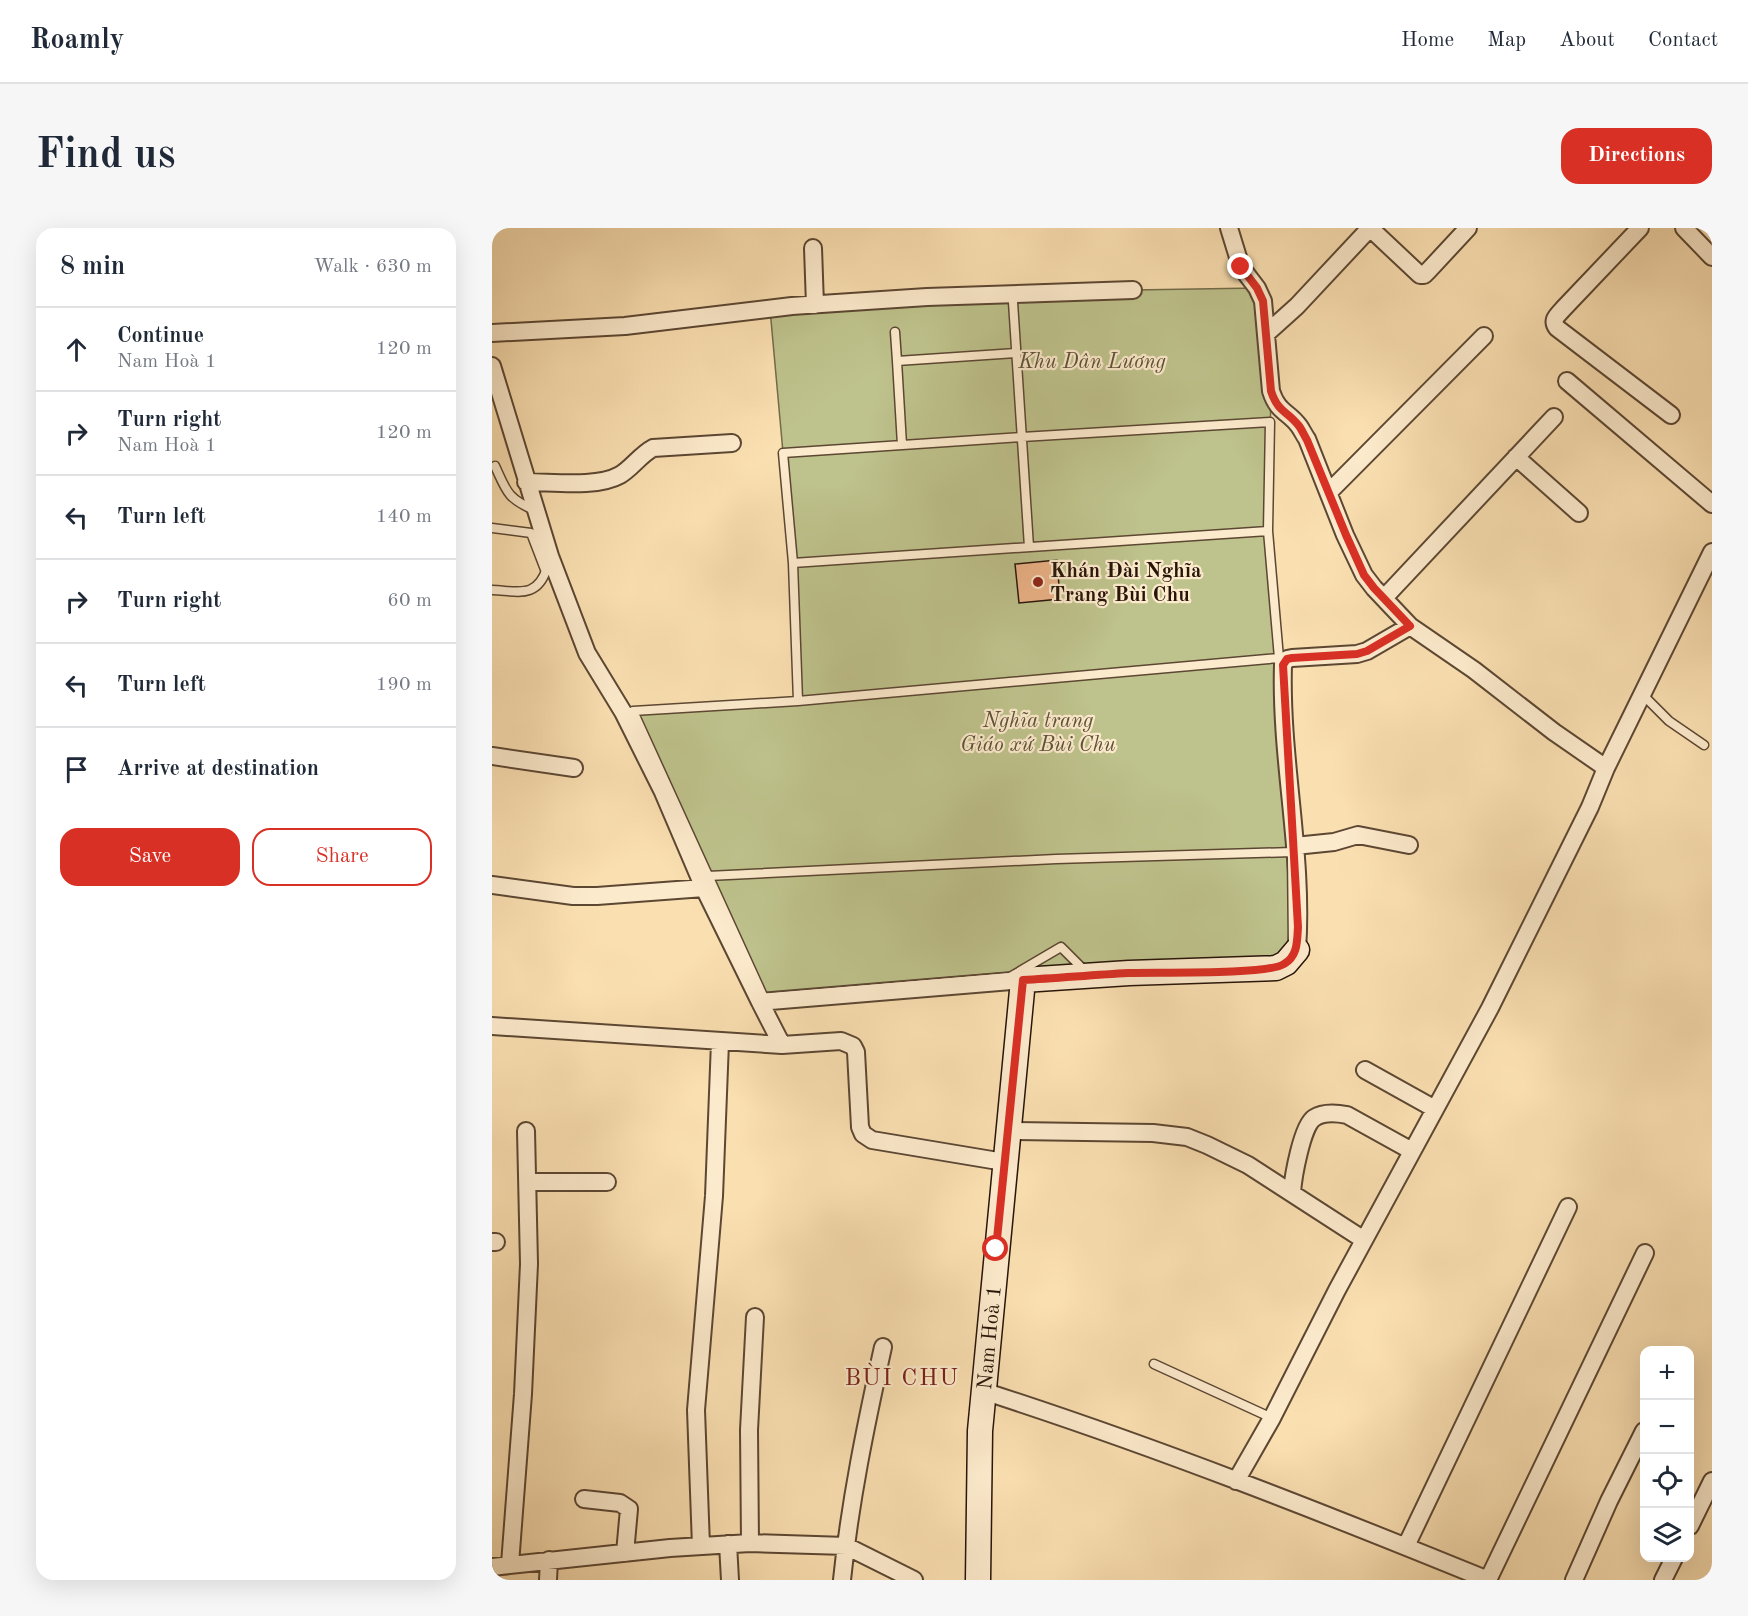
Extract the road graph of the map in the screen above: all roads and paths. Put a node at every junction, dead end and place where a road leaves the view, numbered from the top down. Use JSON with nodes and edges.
{"nodes":[{"id":1,"x":1229,"y":228,"type":"edge"},
{"id":2,"x":1370,"y":228,"type":"edge"},
{"id":3,"x":1468,"y":228,"type":"edge"},
{"id":4,"x":1640,"y":228,"type":"edge"},
{"id":5,"x":1684,"y":228,"type":"edge"},
{"id":6,"x":813,"y":248,"type":"dead end"},
{"id":7,"x":1712,"y":257,"type":"edge"},
{"id":8,"x":1133,"y":290,"type":"dead end"},
{"id":9,"x":1013,"y":302,"type":"dead end"},
{"id":10,"x":815,"y":305,"type":"junction"},
{"id":11,"x":895,"y":332,"type":"dead end"},
{"id":12,"x":492,"y":333,"type":"edge"},
{"id":13,"x":1267,"y":333,"type":"junction"},
{"id":14,"x":1484,"y":336,"type":"dead end"},
{"id":15,"x":1016,"y":353,"type":"junction"},
{"id":16,"x":897,"y":362,"type":"junction"},
{"id":17,"x":492,"y":366,"type":"edge"},
{"id":18,"x":1567,"y":381,"type":"dead end"},
{"id":19,"x":497,"y":396,"type":"edge"},
{"id":20,"x":1671,"y":415,"type":"dead end"},
{"id":21,"x":1554,"y":417,"type":"dead end"},
{"id":22,"x":1022,"y":436,"type":"junction"},
{"id":23,"x":732,"y":443,"type":"dead end"},
{"id":24,"x":902,"y":445,"type":"junction"},
{"id":25,"x":1516,"y":457,"type":"junction"},
{"id":26,"x":495,"y":466,"type":"dead end"},
{"id":27,"x":526,"y":482,"type":"junction"},
{"id":28,"x":1329,"y":492,"type":"junction"},
{"id":29,"x":1712,"y":504,"type":"edge"},
{"id":30,"x":538,"y":511,"type":"junction"},
{"id":31,"x":1579,"y":513,"type":"dead end"},
{"id":32,"x":492,"y":528,"type":"edge"},
{"id":33,"x":1268,"y":531,"type":"junction"},
{"id":34,"x":1029,"y":547,"type":"junction"},
{"id":35,"x":1712,"y":552,"type":"edge"},
{"id":36,"x":793,"y":563,"type":"junction"},
{"id":37,"x":548,"y":564,"type":"junction"},
{"id":38,"x":492,"y":590,"type":"edge"},
{"id":39,"x":1384,"y":598,"type":"junction"},
{"id":40,"x":1410,"y":626,"type":"junction"},
{"id":41,"x":1279,"y":658,"type":"junction"},
{"id":42,"x":1641,"y":693,"type":"junction"},
{"id":43,"x":798,"y":701,"type":"junction"},
{"id":44,"x":1704,"y":745,"type":"dead end"},
{"id":45,"x":492,"y":756,"type":"edge"},
{"id":46,"x":574,"y":768,"type":"dead end"},
{"id":47,"x":1606,"y":768,"type":"junction"},
{"id":48,"x":1408,"y":845,"type":"dead end"},
{"id":49,"x":1293,"y":849,"type":"junction"},
{"id":50,"x":706,"y":882,"type":"junction"},
{"id":51,"x":492,"y":885,"type":"edge"},
{"id":52,"x":1297,"y":950,"type":"joint"},
{"id":53,"x":1023,"y":980,"type":"junction"},
{"id":54,"x":760,"y":1002,"type":"junction"},
{"id":55,"x":492,"y":1026,"type":"edge"},
{"id":56,"x":720,"y":1042,"type":"junction"},
{"id":57,"x":782,"y":1045,"type":"junction"},
{"id":58,"x":1365,"y":1070,"type":"dead end"},
{"id":59,"x":1435,"y":1108,"type":"junction"},
{"id":60,"x":526,"y":1131,"type":"dead end"},
{"id":61,"x":1007,"y":1131,"type":"junction"},
{"id":62,"x":1412,"y":1151,"type":"junction"},
{"id":63,"x":1004,"y":1162,"type":"junction"},
{"id":64,"x":528,"y":1182,"type":"junction"},
{"id":65,"x":607,"y":1182,"type":"dead end"},
{"id":66,"x":1292,"y":1193,"type":"junction"},
{"id":67,"x":1568,"y":1208,"type":"dead end"},
{"id":68,"x":1364,"y":1240,"type":"junction"},
{"id":69,"x":1645,"y":1253,"type":"dead end"},
{"id":70,"x":755,"y":1317,"type":"dead end"},
{"id":71,"x":883,"y":1347,"type":"dead end"},
{"id":72,"x":1154,"y":1364,"type":"dead end"},
{"id":73,"x":983,"y":1391,"type":"junction"},
{"id":74,"x":1272,"y":1418,"type":"junction"},
{"id":75,"x":1640,"y":1440,"type":"edge"},
{"id":76,"x":1236,"y":1481,"type":"junction"},
{"id":77,"x":1712,"y":1481,"type":"edge"},
{"id":78,"x":584,"y":1499,"type":"dead end"},
{"id":79,"x":1694,"y":1516,"type":"edge"},
{"id":80,"x":750,"y":1543,"type":"junction"},
{"id":81,"x":729,"y":1544,"type":"junction"},
{"id":82,"x":701,"y":1546,"type":"junction"},
{"id":83,"x":846,"y":1546,"type":"junction"},
{"id":84,"x":1406,"y":1546,"type":"junction"},
{"id":85,"x":625,"y":1552,"type":"junction"},
{"id":86,"x":549,"y":1560,"type":"junction"},
{"id":87,"x":1672,"y":1562,"type":"edge"},
{"id":88,"x":510,"y":1564,"type":"junction"},
{"id":89,"x":492,"y":1567,"type":"edge"},
{"id":90,"x":549,"y":1580,"type":"edge"},
{"id":91,"x":730,"y":1580,"type":"edge"},
{"id":92,"x":842,"y":1580,"type":"edge"},
{"id":93,"x":914,"y":1580,"type":"edge"},
{"id":94,"x":978,"y":1580,"type":"edge"},
{"id":95,"x":1574,"y":1580,"type":"edge"},
{"id":96,"x":1663,"y":1580,"type":"edge"}],
"edges":[{"from":1,"to":13,"type":"street"},
{"from":2,"to":3,"type":"street"},
{"from":2,"to":13,"type":"street"},
{"from":4,"to":20,"type":"street"},
{"from":5,"to":7,"type":"street"},
{"from":6,"to":10,"type":"street"},
{"from":8,"to":10,"type":"street"},
{"from":9,"to":15,"type":"lane"},
{"from":10,"to":12,"type":"street"},
{"from":11,"to":16,"type":"lane"},
{"from":13,"to":28,"type":"street"},
{"from":14,"to":28,"type":"street"},
{"from":15,"to":16,"type":"lane"},
{"from":15,"to":22,"type":"lane"},
{"from":16,"to":24,"type":"lane"},
{"from":17,"to":19,"type":"street"},
{"from":18,"to":29,"type":"street"},
{"from":19,"to":27,"type":"street"},
{"from":21,"to":25,"type":"street"},
{"from":22,"to":24,"type":"lane"},
{"from":22,"to":33,"type":"lane"},
{"from":22,"to":34,"type":"lane"},
{"from":23,"to":27,"type":"street"},
{"from":24,"to":36,"type":"lane"},
{"from":25,"to":31,"type":"street"},
{"from":25,"to":39,"type":"street"},
{"from":26,"to":30,"type":"lane"},
{"from":27,"to":30,"type":"street"},
{"from":28,"to":39,"type":"street"},
{"from":30,"to":37,"type":"street"},
{"from":32,"to":37,"type":"lane"},
{"from":33,"to":34,"type":"lane"},
{"from":33,"to":41,"type":"lane"},
{"from":34,"to":36,"type":"lane"},
{"from":35,"to":42,"type":"street"},
{"from":36,"to":43,"type":"lane"},
{"from":37,"to":38,"type":"lane"},
{"from":37,"to":50,"type":"street"},
{"from":39,"to":40,"type":"street"},
{"from":40,"to":47,"type":"street"},
{"from":40,"to":49,"type":"street"},
{"from":41,"to":43,"type":"lane"},
{"from":41,"to":49,"type":"lane"},
{"from":42,"to":44,"type":"lane"},
{"from":42,"to":47,"type":"street"},
{"from":43,"to":50,"type":"lane"},
{"from":45,"to":46,"type":"street"},
{"from":47,"to":59,"type":"street"},
{"from":48,"to":49,"type":"street"},
{"from":49,"to":50,"type":"lane"},
{"from":49,"to":50,"type":"lane"},
{"from":49,"to":52,"type":"street"},
{"from":50,"to":51,"type":"street"},
{"from":50,"to":54,"type":"street"},
{"from":52,"to":53,"type":"street"},
{"from":53,"to":54,"type":"street"},
{"from":53,"to":61,"type":"street","name":"Nam Hoà 1"},
{"from":54,"to":57,"type":"street"},
{"from":55,"to":56,"type":"street"},
{"from":56,"to":57,"type":"street"},
{"from":56,"to":82,"type":"street"},
{"from":57,"to":63,"type":"street"},
{"from":58,"to":59,"type":"street"},
{"from":59,"to":62,"type":"street"},
{"from":60,"to":64,"type":"street"},
{"from":61,"to":63,"type":"street","name":"Nam Hoà 1"},
{"from":61,"to":66,"type":"street"},
{"from":62,"to":66,"type":"street"},
{"from":62,"to":68,"type":"street"},
{"from":63,"to":73,"type":"street","name":"Nam Hoà 1"},
{"from":64,"to":65,"type":"street"},
{"from":64,"to":88,"type":"street"},
{"from":66,"to":68,"type":"street"},
{"from":67,"to":84,"type":"street"},
{"from":68,"to":74,"type":"street"},
{"from":69,"to":84,"type":"street"},
{"from":70,"to":80,"type":"street"},
{"from":71,"to":83,"type":"street"},
{"from":72,"to":74,"type":"lane"},
{"from":73,"to":76,"type":"street"},
{"from":73,"to":94,"type":"street","name":"Nam Hoà 1"},
{"from":74,"to":76,"type":"street"},
{"from":75,"to":95,"type":"street"},
{"from":76,"to":84,"type":"street"},
{"from":77,"to":79,"type":"street"},
{"from":78,"to":85,"type":"street"},
{"from":80,"to":81,"type":"street"},
{"from":80,"to":83,"type":"street"},
{"from":81,"to":82,"type":"street"},
{"from":81,"to":91,"type":"street"},
{"from":82,"to":85,"type":"street"},
{"from":83,"to":92,"type":"street"},
{"from":83,"to":93,"type":"street"},
{"from":85,"to":86,"type":"street"},
{"from":86,"to":88,"type":"street"},
{"from":86,"to":90,"type":"street"},
{"from":87,"to":96,"type":"street"},
{"from":88,"to":89,"type":"street"}]}
